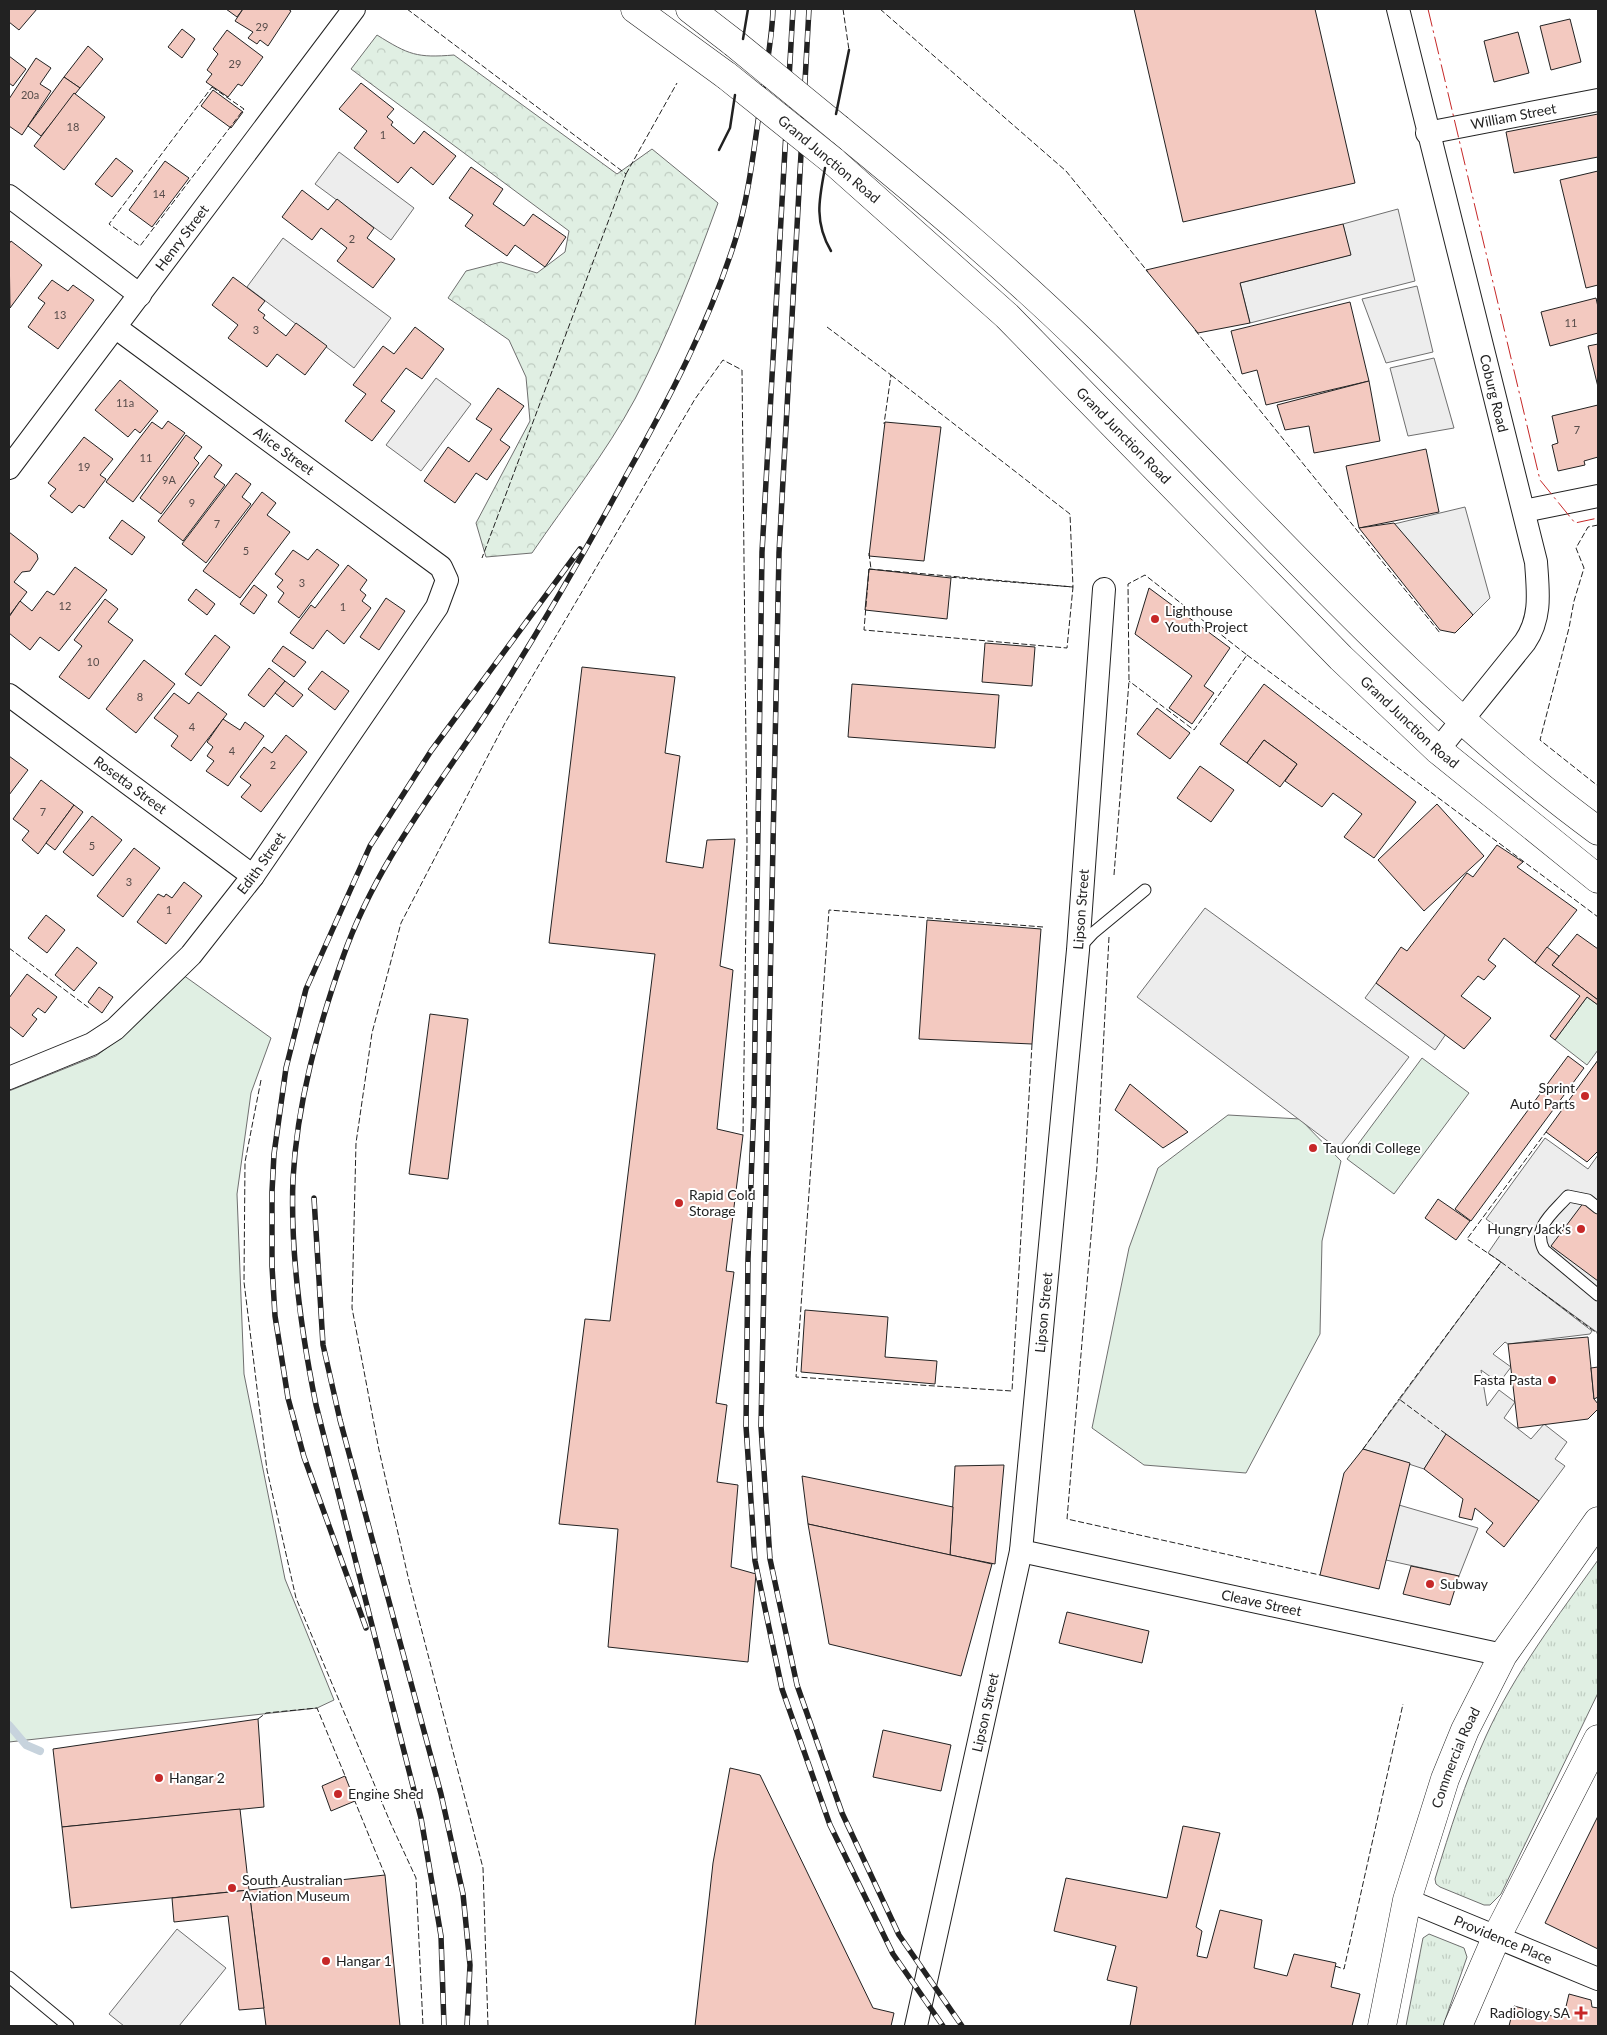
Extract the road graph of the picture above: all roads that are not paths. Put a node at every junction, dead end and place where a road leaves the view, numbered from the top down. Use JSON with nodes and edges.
{"nodes":[{"id":1,"x":354,"y":9,"type":"edge"},
{"id":2,"x":635,"y":9,"type":"edge"},
{"id":3,"x":690,"y":9,"type":"edge"},
{"id":4,"x":1398,"y":9,"type":"edge"},
{"id":5,"x":1598,"y":100,"type":"edge"},
{"id":6,"x":1427,"y":133,"type":"junction"},
{"id":7,"x":9,"y":196,"type":"edge"},
{"id":8,"x":140,"y":295,"type":"junction"},
{"id":9,"x":115,"y":327,"type":"junction"},
{"id":10,"x":9,"y":468,"type":"edge"},
{"id":11,"x":1598,"y":496,"type":"edge"},
{"id":12,"x":1524,"y":511,"type":"junction"},
{"id":13,"x":447,"y":580,"type":"joint"},
{"id":14,"x":1104,"y":589,"type":"dead end"},
{"id":15,"x":9,"y":695,"type":"edge"},
{"id":16,"x":1462,"y":719,"type":"junction"},
{"id":17,"x":1438,"y":750,"type":"junction"},
{"id":18,"x":1598,"y":831,"type":"edge"},
{"id":19,"x":253,"y":876,"type":"junction"},
{"id":20,"x":1598,"y":879,"type":"edge"},
{"id":21,"x":1145,"y":890,"type":"dead end"},
{"id":22,"x":1078,"y":950,"type":"junction"},
{"id":23,"x":9,"y":1078,"type":"edge"},
{"id":24,"x":1598,"y":1208,"type":"edge"},
{"id":25,"x":1598,"y":1295,"type":"edge"},
{"id":26,"x":1598,"y":1521,"type":"edge"},
{"id":27,"x":1021,"y":1551,"type":"junction"},
{"id":28,"x":1503,"y":1654,"type":"junction"},
{"id":29,"x":1598,"y":1739,"type":"edge"},
{"id":30,"x":1407,"y":1900,"type":"junction"},
{"id":31,"x":1496,"y":1938,"type":"junction"},
{"id":32,"x":9,"y":1977,"type":"edge"},
{"id":33,"x":1598,"y":1979,"type":"edge"},
{"id":34,"x":1461,"y":2024,"type":"edge"},
{"id":35,"x":68,"y":2026,"type":"edge"},
{"id":36,"x":916,"y":2026,"type":"edge"},
{"id":37,"x":1382,"y":2026,"type":"edge"}],
"edges":[{"from":1,"to":8,"type":"street","name":"Henry Street"},
{"from":2,"to":17,"type":"main road","name":"Grand Junction Road","bridge":true},
{"from":3,"to":16,"type":"main road","name":"Grand Junction Road","bridge":true},
{"from":4,"to":6,"type":"street","name":"Coburg Road"},
{"from":5,"to":6,"type":"street","name":"William Street"},
{"from":6,"to":12,"type":"street","name":"Coburg Road"},
{"from":7,"to":8,"type":"street"},
{"from":8,"to":9,"type":"street","name":"Henry Street"},
{"from":9,"to":10,"type":"street","name":"Henry Street"},
{"from":9,"to":13,"type":"street","name":"Alice Street"},
{"from":11,"to":12,"type":"street"},
{"from":12,"to":16,"type":"street","name":"Coburg Road"},
{"from":13,"to":19,"type":"street","name":"Edith Street"},
{"from":14,"to":22,"type":"street","name":"Lipson Street"},
{"from":15,"to":19,"type":"street","name":"Rosetta Street"},
{"from":16,"to":17,"type":"street","name":"Coburg Road"},
{"from":16,"to":18,"type":"main road","name":"Grand Junction Road"},
{"from":17,"to":20,"type":"main road","name":"Grand Junction Road"},
{"from":19,"to":23,"type":"street","name":"Edith Street"},
{"from":21,"to":22,"type":"lane"},
{"from":22,"to":27,"type":"street","name":"Lipson Street"},
{"from":24,"to":25,"type":"lane"},
{"from":26,"to":28,"type":"main road","name":"Commercial Road"},
{"from":27,"to":28,"type":"street","name":"Cleave Street"},
{"from":27,"to":36,"type":"street","name":"Lipson Street"},
{"from":28,"to":30,"type":"main road","name":"Commercial Road"},
{"from":29,"to":31,"type":"main road"},
{"from":30,"to":31,"type":"street","name":"Providence Place"},
{"from":30,"to":37,"type":"main road","name":"Commercial Road"},
{"from":31,"to":33,"type":"street","name":"Providence Place"},
{"from":31,"to":34,"type":"main road"},
{"from":32,"to":35,"type":"lane"}]}
